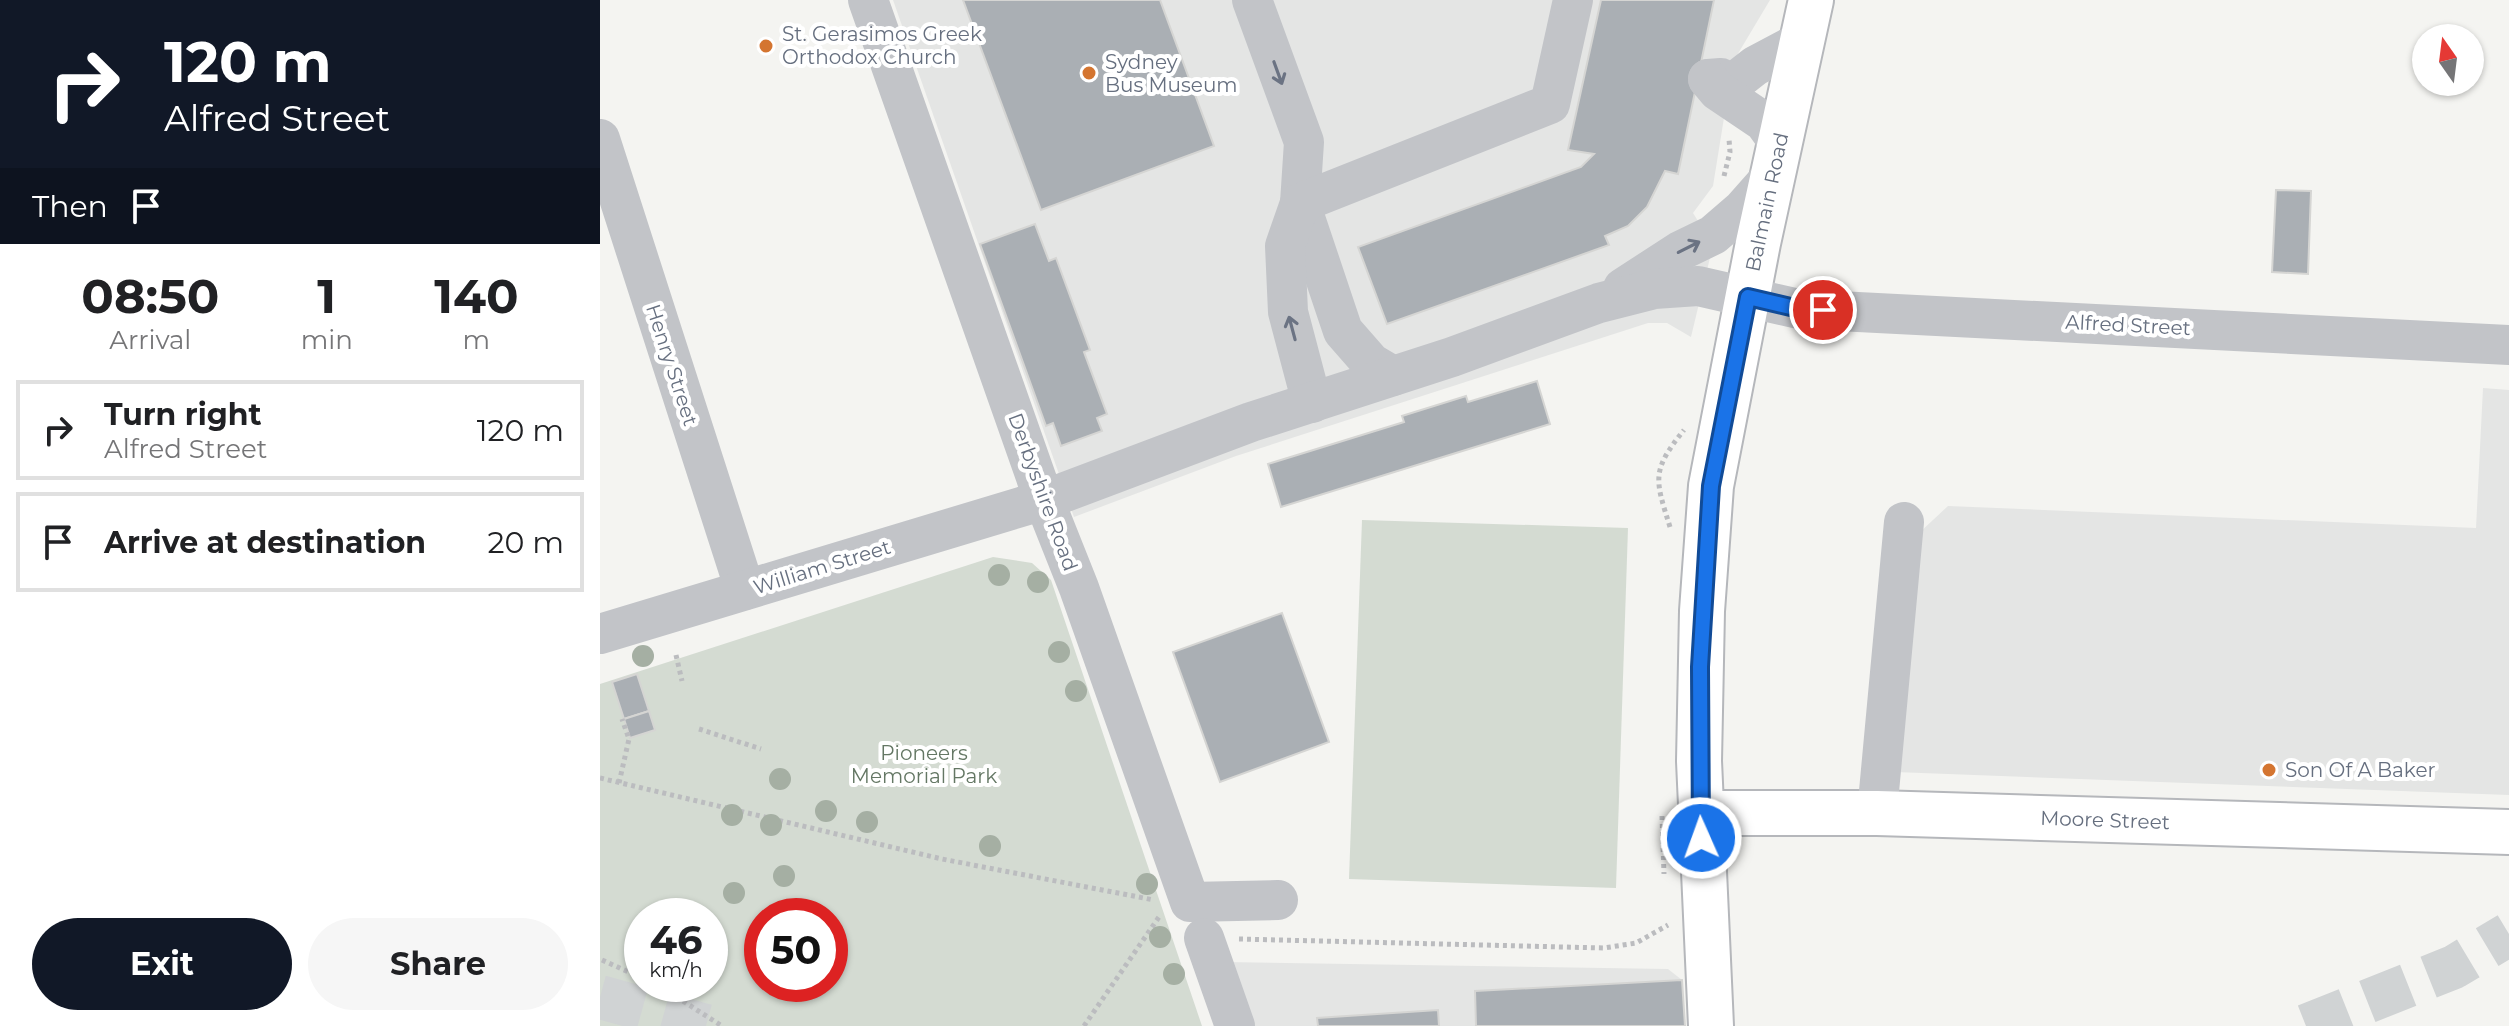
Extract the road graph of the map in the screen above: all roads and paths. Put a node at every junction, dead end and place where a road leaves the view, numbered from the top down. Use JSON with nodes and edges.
{"nodes":[{"id":1,"x":868,"y":0,"type":"edge"},
{"id":2,"x":1252,"y":0,"type":"edge"},
{"id":3,"x":1573,"y":0,"type":"edge"},
{"id":4,"x":1811,"y":0,"type":"edge"},
{"id":5,"x":1800,"y":42,"type":"junction"},
{"id":6,"x":600,"y":139,"type":"edge"},
{"id":7,"x":1776,"y":159,"type":"junction"},
{"id":8,"x":1300,"y":203,"type":"junction"},
{"id":9,"x":1748,"y":297,"type":"junction"},
{"id":10,"x":1599,"y":303,"type":"junction"},
{"id":11,"x":1343,"y":331,"type":"junction"},
{"id":12,"x":2509,"y":345,"type":"edge"},
{"id":13,"x":1393,"y":376,"type":"junction"},
{"id":14,"x":1322,"y":400,"type":"junction"},
{"id":15,"x":1044,"y":500,"type":"junction"},
{"id":16,"x":1904,"y":522,"type":"dead end"},
{"id":17,"x":745,"y":590,"type":"junction"},
{"id":18,"x":600,"y":634,"type":"edge"},
{"id":19,"x":676,"y":655,"type":"dead end"},
{"id":20,"x":682,"y":681,"type":"dead end"},
{"id":21,"x":622,"y":719,"type":"dead end"},
{"id":22,"x":699,"y":729,"type":"dead end"},
{"id":23,"x":761,"y":749,"type":"dead end"},
{"id":24,"x":600,"y":778,"type":"edge"},
{"id":25,"x":619,"y":783,"type":"junction"},
{"id":26,"x":1700,"y":813,"type":"junction"},
{"id":27,"x":1877,"y":813,"type":"junction"},
{"id":28,"x":2509,"y":832,"type":"edge"},
{"id":29,"x":1278,"y":900,"type":"dead end"},
{"id":30,"x":1668,"y":925,"type":"dead end"},
{"id":31,"x":1204,"y":938,"type":"joint"},
{"id":32,"x":601,"y":959,"type":"edge"},
{"id":33,"x":624,"y":970,"type":"edge"},
{"id":34,"x":684,"y":1002,"type":"edge"},
{"id":35,"x":722,"y":1026,"type":"edge"},
{"id":36,"x":1084,"y":1026,"type":"edge"},
{"id":37,"x":1235,"y":1026,"type":"edge"},
{"id":38,"x":1711,"y":1026,"type":"edge"}],
"edges":[{"from":1,"to":15,"type":"street","name":"Derbyshire Road"},
{"from":2,"to":8,"type":"street","one_way":true},
{"from":3,"to":8,"type":"street"},
{"from":4,"to":5,"type":"main road","name":"Balmain Road"},
{"from":5,"to":7,"type":"main road","name":"Balmain Road"},
{"from":5,"to":7,"type":"street"},
{"from":6,"to":17,"type":"street","name":"Henry Street"},
{"from":7,"to":9,"type":"main road","name":"Balmain Road"},
{"from":10,"to":7,"type":"street","one_way":true},
{"from":8,"to":11,"type":"street"},
{"from":14,"to":8,"type":"street","one_way":true},
{"from":9,"to":10,"type":"street","name":"Alfred Street"},
{"from":9,"to":12,"type":"street","name":"Alfred Street"},
{"from":9,"to":26,"type":"main road","name":"Balmain Road"},
{"from":10,"to":13,"type":"street","name":"William Street"},
{"from":11,"to":13,"type":"street"},
{"from":11,"to":14,"type":"street"},
{"from":13,"to":14,"type":"street","name":"William Street"},
{"from":14,"to":15,"type":"street","name":"William Street"},
{"from":15,"to":17,"type":"street","name":"William Street"},
{"from":15,"to":29,"type":"street","name":"Derbyshire Road"},
{"from":16,"to":27,"type":"street"},
{"from":17,"to":18,"type":"street","name":"William Street"},
{"from":19,"to":20,"type":"path"},
{"from":21,"to":25,"type":"path"},
{"from":22,"to":23,"type":"path"},
{"from":24,"to":25,"type":"path"},
{"from":25,"to":36,"type":"path"},
{"from":26,"to":27,"type":"main road","name":"Moore Street"},
{"from":26,"to":38,"type":"main road","name":"Balmain Road"},
{"from":27,"to":28,"type":"main road","name":"Moore Street"},
{"from":30,"to":31,"type":"path"},
{"from":31,"to":37,"type":"street"},
{"from":32,"to":33,"type":"path"},
{"from":34,"to":35,"type":"path"}]}
